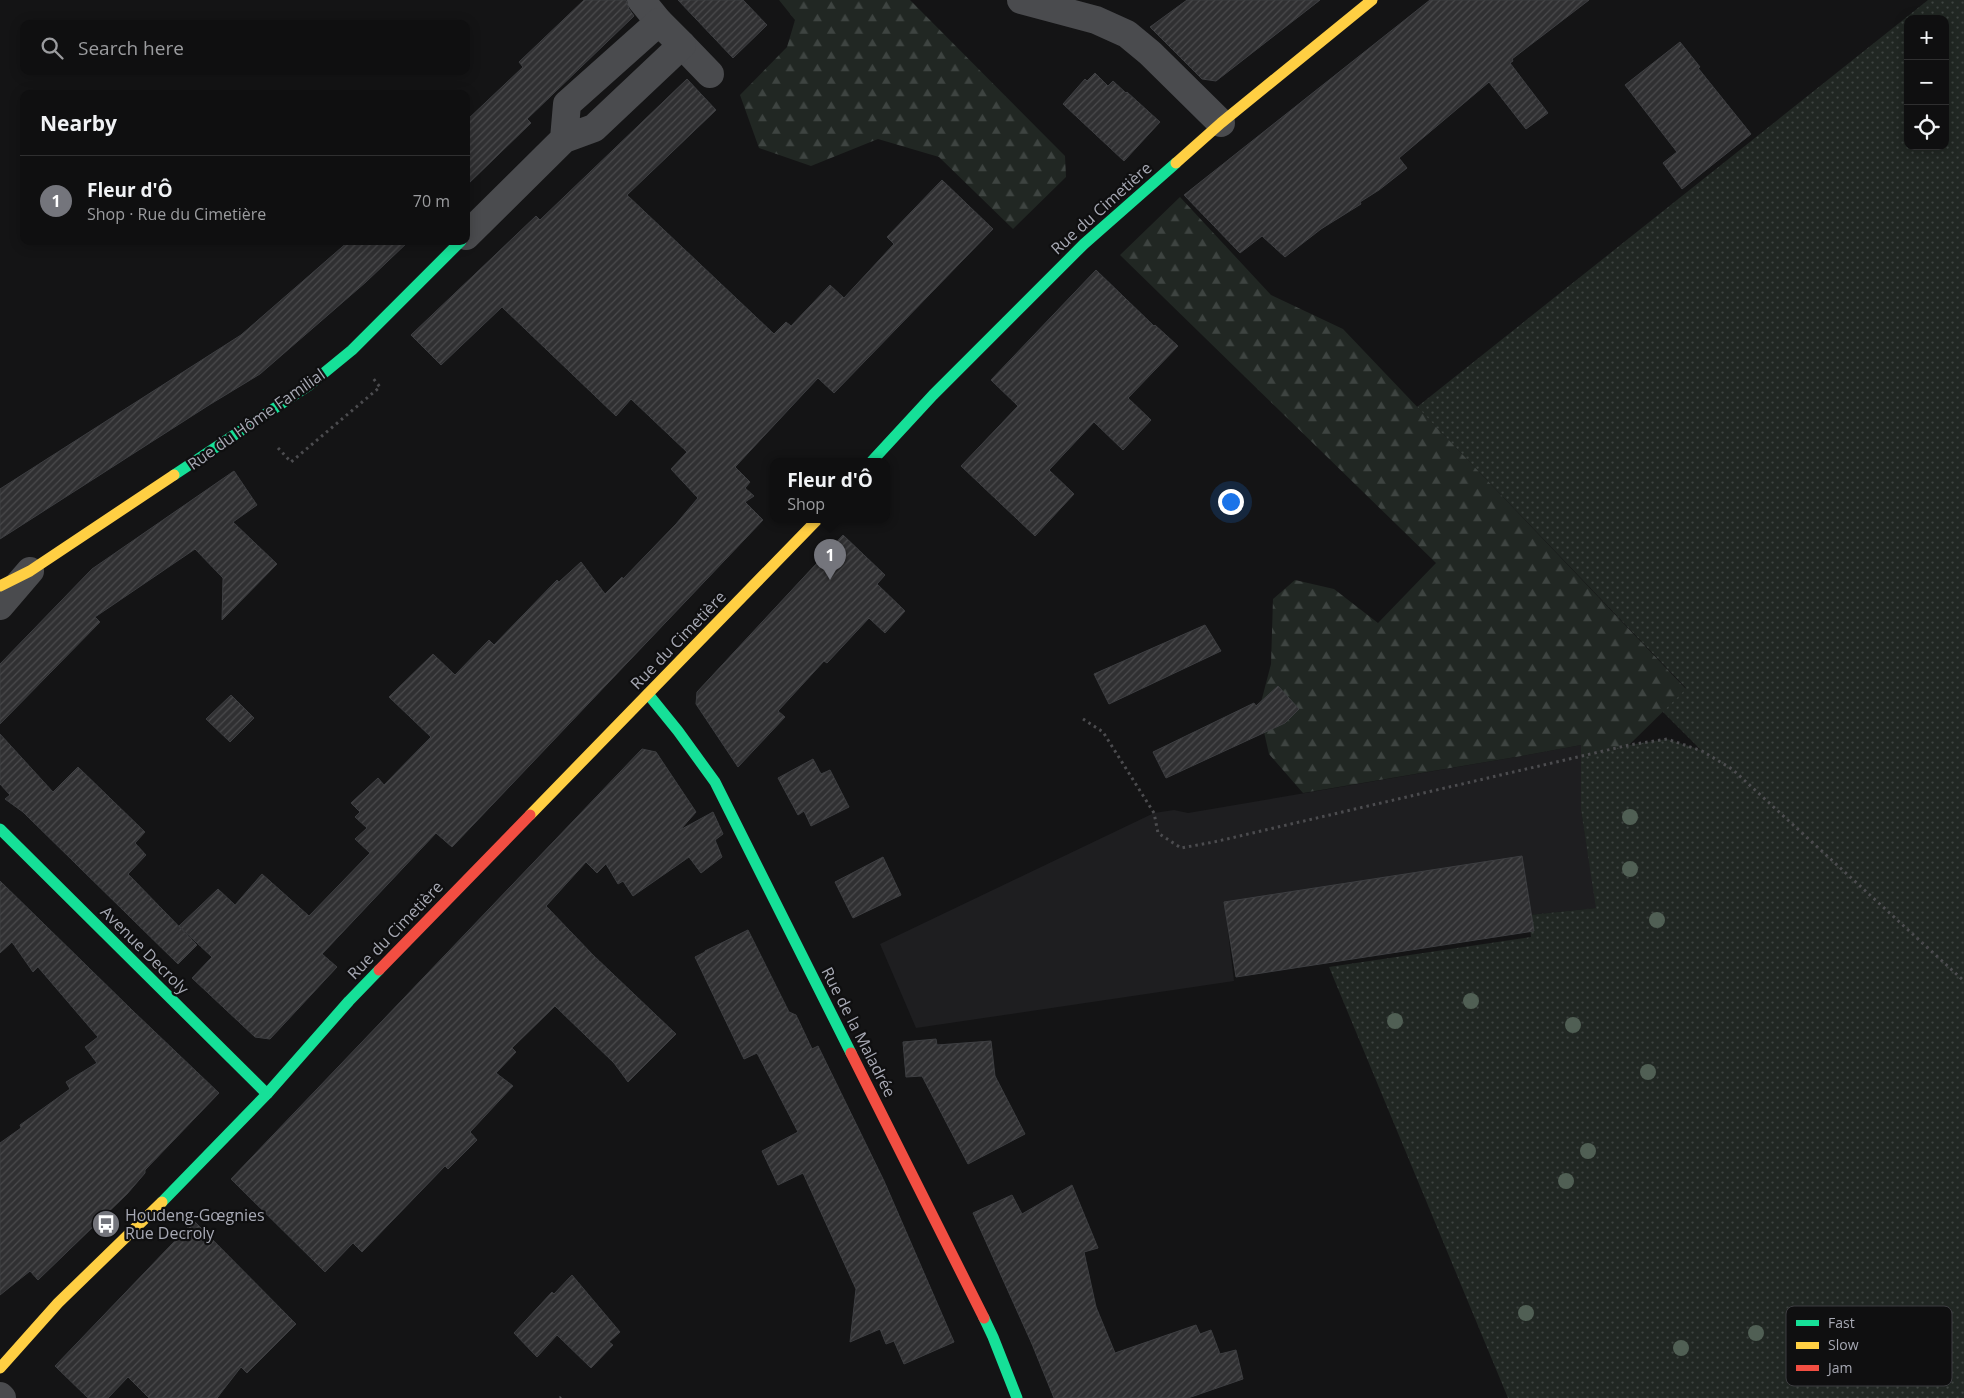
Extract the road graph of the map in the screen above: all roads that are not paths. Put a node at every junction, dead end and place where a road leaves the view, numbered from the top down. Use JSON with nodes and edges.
{"nodes":[{"id":1,"x":641,"y":0,"type":"edge"},
{"id":2,"x":1021,"y":0,"type":"edge"},
{"id":3,"x":1372,"y":0,"type":"edge"},
{"id":4,"x":660,"y":22,"type":"junction"},
{"id":5,"x":682,"y":45,"type":"junction"},
{"id":6,"x":710,"y":74,"type":"dead end"},
{"id":7,"x":1221,"y":123,"type":"junction"},
{"id":8,"x":564,"y":139,"type":"junction"},
{"id":9,"x":470,"y":232,"type":"edge"},
{"id":10,"x":457,"y":245,"type":"edge"},
{"id":11,"x":875,"y":458,"type":"edge"},
{"id":12,"x":814,"y":523,"type":"edge"},
{"id":13,"x":30,"y":571,"type":"junction"},
{"id":14,"x":0,"y":586,"type":"edge"},
{"id":15,"x":0,"y":606,"type":"edge"},
{"id":16,"x":648,"y":694,"type":"junction"},
{"id":17,"x":0,"y":828,"type":"edge"},
{"id":18,"x":267,"y":1094,"type":"junction"},
{"id":19,"x":0,"y":1368,"type":"edge"},
{"id":20,"x":1017,"y":1398,"type":"edge"}],
"edges":[{"from":1,"to":4,"type":"street"},
{"from":2,"to":7,"type":"street"},
{"from":3,"to":7,"type":"street","name":"Rue du Cimetière"},
{"from":4,"to":5,"type":"street"},
{"from":4,"to":8,"type":"street"},
{"from":5,"to":6,"type":"street"},
{"from":5,"to":8,"type":"street"},
{"from":7,"to":11,"type":"street","name":"Rue du Cimetière"},
{"from":8,"to":9,"type":"street"},
{"from":10,"to":13,"type":"street","name":"Rue du Hôme Familial"},
{"from":12,"to":16,"type":"street","name":"Rue du Cimetière"},
{"from":13,"to":14,"type":"street","name":"Rue du Hôme Familial"},
{"from":13,"to":15,"type":"street","name":"Rue du Hôme Familial"},
{"from":16,"to":18,"type":"street","name":"Rue du Cimetière"},
{"from":16,"to":20,"type":"street","name":"Rue de la Maladrée"},
{"from":17,"to":18,"type":"street","name":"Avenue Decroly"},
{"from":18,"to":19,"type":"street","name":"Rue du Cimetière"}]}
